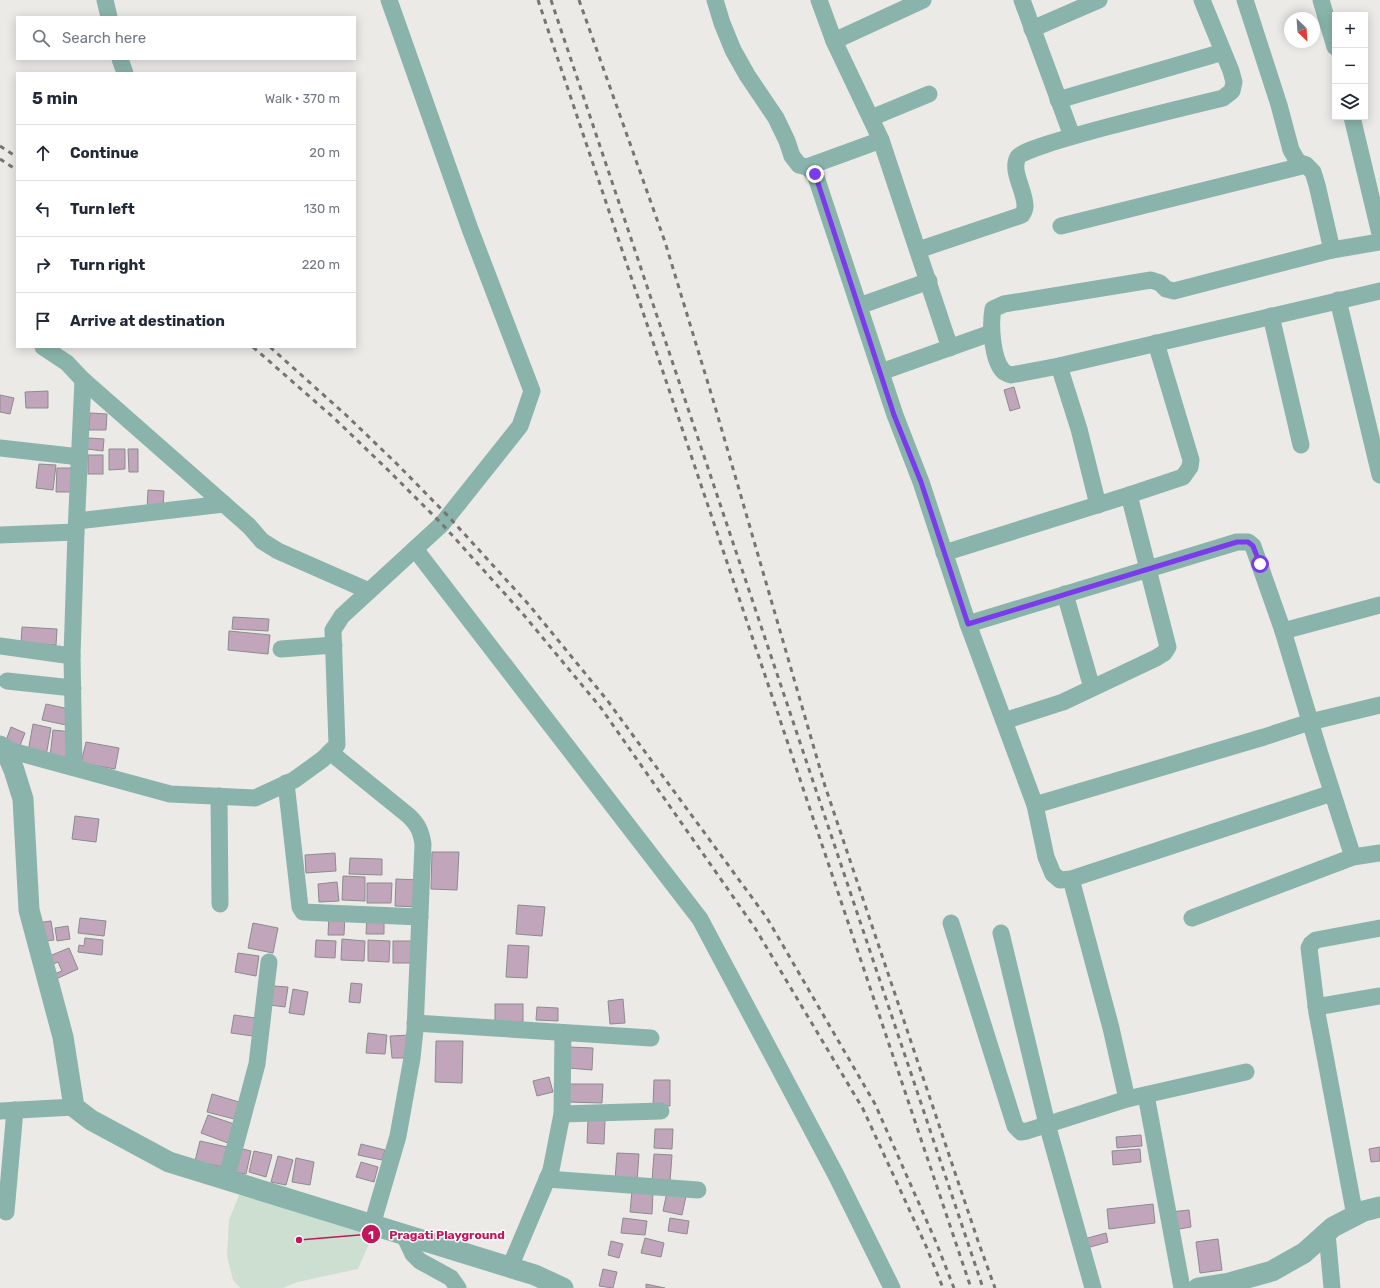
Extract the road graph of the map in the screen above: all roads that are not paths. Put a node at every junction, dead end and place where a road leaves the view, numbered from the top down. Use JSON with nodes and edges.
{"nodes":[{"id":1,"x":105,"y":0,"type":"edge"},
{"id":2,"x":389,"y":0,"type":"edge"},
{"id":3,"x":715,"y":0,"type":"edge"},
{"id":4,"x":819,"y":0,"type":"edge"},
{"id":5,"x":923,"y":0,"type":"edge"},
{"id":6,"x":1022,"y":0,"type":"edge"},
{"id":7,"x":1099,"y":0,"type":"edge"},
{"id":8,"x":1202,"y":0,"type":"edge"},
{"id":9,"x":1245,"y":0,"type":"edge"},
{"id":10,"x":1321,"y":0,"type":"edge"},
{"id":11,"x":109,"y":16,"type":"edge"},
{"id":12,"x":1032,"y":29,"type":"junction"},
{"id":13,"x":1332,"y":36,"type":"edge"},
{"id":14,"x":834,"y":41,"type":"junction"},
{"id":15,"x":1223,"y":52,"type":"junction"},
{"id":16,"x":120,"y":60,"type":"edge"},
{"id":17,"x":125,"y":72,"type":"edge"},
{"id":18,"x":929,"y":94,"type":"dead end"},
{"id":19,"x":1058,"y":100,"type":"junction"},
{"id":20,"x":871,"y":118,"type":"junction"},
{"id":21,"x":1353,"y":120,"type":"edge"},
{"id":22,"x":1072,"y":136,"type":"junction"},
{"id":23,"x":882,"y":140,"type":"junction"},
{"id":24,"x":1306,"y":164,"type":"junction"},
{"id":25,"x":808,"y":167,"type":"junction"},
{"id":26,"x":1061,"y":226,"type":"dead end"},
{"id":27,"x":1380,"y":234,"type":"edge"},
{"id":28,"x":1380,"y":242,"type":"edge"},
{"id":29,"x":918,"y":250,"type":"junction"},
{"id":30,"x":1332,"y":250,"type":"junction"},
{"id":31,"x":928,"y":281,"type":"junction"},
{"id":32,"x":1380,"y":291,"type":"edge"},
{"id":33,"x":1338,"y":300,"type":"junction"},
{"id":34,"x":859,"y":306,"type":"junction"},
{"id":35,"x":1271,"y":316,"type":"junction"},
{"id":36,"x":991,"y":333,"type":"junction"},
{"id":37,"x":1156,"y":343,"type":"junction"},
{"id":38,"x":44,"y":348,"type":"edge"},
{"id":39,"x":950,"y":348,"type":"junction"},
{"id":40,"x":1059,"y":366,"type":"junction"},
{"id":41,"x":881,"y":372,"type":"junction"},
{"id":42,"x":83,"y":380,"type":"junction"},
{"id":43,"x":1301,"y":445,"type":"dead end"},
{"id":44,"x":0,"y":448,"type":"edge"},
{"id":45,"x":80,"y":457,"type":"junction"},
{"id":46,"x":1380,"y":475,"type":"edge"},
{"id":47,"x":1129,"y":496,"type":"junction"},
{"id":48,"x":224,"y":504,"type":"junction"},
{"id":49,"x":1098,"y":505,"type":"junction"},
{"id":50,"x":76,"y":526,"type":"junction"},
{"id":51,"x":0,"y":535,"type":"edge"},
{"id":52,"x":415,"y":549,"type":"junction"},
{"id":53,"x":944,"y":553,"type":"junction"},
{"id":54,"x":1147,"y":569,"type":"junction"},
{"id":55,"x":369,"y":591,"type":"junction"},
{"id":56,"x":1065,"y":594,"type":"junction"},
{"id":57,"x":1380,"y":605,"type":"edge"},
{"id":58,"x":968,"y":624,"type":"junction"},
{"id":59,"x":1283,"y":631,"type":"junction"},
{"id":60,"x":334,"y":645,"type":"junction"},
{"id":61,"x":0,"y":646,"type":"edge"},
{"id":62,"x":281,"y":649,"type":"dead end"},
{"id":63,"x":72,"y":656,"type":"junction"},
{"id":64,"x":6,"y":681,"type":"dead end"},
{"id":65,"x":73,"y":688,"type":"junction"},
{"id":66,"x":1092,"y":688,"type":"junction"},
{"id":67,"x":1380,"y":705,"type":"edge"},
{"id":68,"x":1004,"y":721,"type":"junction"},
{"id":69,"x":1310,"y":722,"type":"junction"},
{"id":70,"x":2,"y":748,"type":"edge"},
{"id":71,"x":330,"y":752,"type":"junction"},
{"id":72,"x":74,"y":767,"type":"junction"},
{"id":73,"x":286,"y":783,"type":"junction"},
{"id":74,"x":1332,"y":793,"type":"junction"},
{"id":75,"x":220,"y":796,"type":"junction"},
{"id":76,"x":1035,"y":805,"type":"junction"},
{"id":77,"x":1380,"y":853,"type":"edge"},
{"id":78,"x":1353,"y":858,"type":"junction"},
{"id":79,"x":1071,"y":878,"type":"junction"},
{"id":80,"x":220,"y":904,"type":"dead end"},
{"id":81,"x":420,"y":917,"type":"junction"},
{"id":82,"x":1192,"y":918,"type":"dead end"},
{"id":83,"x":951,"y":923,"type":"dead end"},
{"id":84,"x":1380,"y":928,"type":"edge"},
{"id":85,"x":1001,"y":933,"type":"dead end"},
{"id":86,"x":269,"y":962,"type":"dead end"},
{"id":87,"x":1380,"y":996,"type":"edge"},
{"id":88,"x":1316,"y":1007,"type":"junction"},
{"id":89,"x":415,"y":1023,"type":"junction"},
{"id":90,"x":563,"y":1032,"type":"junction"},
{"id":91,"x":651,"y":1038,"type":"dead end"},
{"id":92,"x":1246,"y":1072,"type":"dead end"},
{"id":93,"x":1146,"y":1095,"type":"junction"},
{"id":94,"x":1127,"y":1099,"type":"junction"},
{"id":95,"x":74,"y":1107,"type":"junction"},
{"id":96,"x":7,"y":1110,"type":"edge"},
{"id":97,"x":661,"y":1111,"type":"dead end"},
{"id":98,"x":562,"y":1114,"type":"junction"},
{"id":99,"x":1047,"y":1124,"type":"junction"},
{"id":100,"x":547,"y":1179,"type":"junction"},
{"id":101,"x":226,"y":1180,"type":"junction"},
{"id":102,"x":698,"y":1190,"type":"dead end"},
{"id":103,"x":1380,"y":1207,"type":"edge"},
{"id":104,"x":6,"y":1212,"type":"dead end"},
{"id":105,"x":1355,"y":1216,"type":"junction"},
{"id":106,"x":372,"y":1225,"type":"junction"},
{"id":107,"x":1327,"y":1233,"type":"junction"},
{"id":108,"x":404,"y":1235,"type":"junction"},
{"id":109,"x":510,"y":1267,"type":"junction"},
{"id":110,"x":1204,"y":1287,"type":"edge"},
{"id":111,"x":458,"y":1288,"type":"edge"},
{"id":112,"x":563,"y":1288,"type":"edge"},
{"id":113,"x":892,"y":1288,"type":"edge"},
{"id":114,"x":1093,"y":1288,"type":"edge"},
{"id":115,"x":1182,"y":1288,"type":"edge"},
{"id":116,"x":1332,"y":1288,"type":"edge"}],
"edges":[{"from":1,"to":11,"type":"street"},
{"from":2,"to":52,"type":"street"},
{"from":3,"to":25,"type":"street"},
{"from":4,"to":14,"type":"street"},
{"from":5,"to":14,"type":"street"},
{"from":6,"to":12,"type":"street"},
{"from":7,"to":12,"type":"street"},
{"from":8,"to":15,"type":"street"},
{"from":9,"to":24,"type":"street"},
{"from":10,"to":13,"type":"street"},
{"from":12,"to":19,"type":"street"},
{"from":14,"to":20,"type":"street"},
{"from":15,"to":19,"type":"street"},
{"from":15,"to":22,"type":"street"},
{"from":16,"to":17,"type":"street"},
{"from":18,"to":20,"type":"street"},
{"from":19,"to":22,"type":"street"},
{"from":20,"to":23,"type":"street"},
{"from":21,"to":27,"type":"street"},
{"from":22,"to":29,"type":"street"},
{"from":23,"to":25,"type":"street"},
{"from":23,"to":29,"type":"street"},
{"from":24,"to":26,"type":"street"},
{"from":24,"to":30,"type":"street"},
{"from":25,"to":34,"type":"street"},
{"from":28,"to":30,"type":"street"},
{"from":29,"to":31,"type":"street"},
{"from":30,"to":36,"type":"street"},
{"from":31,"to":34,"type":"street"},
{"from":31,"to":39,"type":"street"},
{"from":32,"to":33,"type":"street"},
{"from":33,"to":35,"type":"street"},
{"from":33,"to":46,"type":"street"},
{"from":34,"to":41,"type":"street"},
{"from":35,"to":37,"type":"street"},
{"from":35,"to":43,"type":"street"},
{"from":36,"to":39,"type":"street"},
{"from":36,"to":40,"type":"street"},
{"from":37,"to":40,"type":"street"},
{"from":37,"to":47,"type":"street"},
{"from":38,"to":42,"type":"street"},
{"from":39,"to":41,"type":"street"},
{"from":40,"to":49,"type":"street"},
{"from":41,"to":53,"type":"street"},
{"from":42,"to":45,"type":"street"},
{"from":42,"to":48,"type":"street"},
{"from":44,"to":45,"type":"street"},
{"from":45,"to":50,"type":"street"},
{"from":47,"to":49,"type":"street"},
{"from":47,"to":54,"type":"street"},
{"from":48,"to":50,"type":"street"},
{"from":48,"to":55,"type":"street"},
{"from":49,"to":53,"type":"street"},
{"from":50,"to":51,"type":"street"},
{"from":50,"to":63,"type":"street"},
{"from":52,"to":55,"type":"street"},
{"from":52,"to":113,"type":"street"},
{"from":53,"to":58,"type":"street"},
{"from":54,"to":56,"type":"street"},
{"from":54,"to":59,"type":"street"},
{"from":54,"to":66,"type":"street"},
{"from":55,"to":60,"type":"street"},
{"from":56,"to":58,"type":"street"},
{"from":56,"to":66,"type":"street"},
{"from":57,"to":59,"type":"street"},
{"from":58,"to":68,"type":"street"},
{"from":59,"to":69,"type":"street"},
{"from":60,"to":62,"type":"street"},
{"from":60,"to":71,"type":"street"},
{"from":61,"to":63,"type":"street"},
{"from":63,"to":65,"type":"street"},
{"from":64,"to":65,"type":"street"},
{"from":65,"to":72,"type":"street"},
{"from":66,"to":68,"type":"street"},
{"from":67,"to":69,"type":"street"},
{"from":68,"to":76,"type":"street"},
{"from":69,"to":74,"type":"street"},
{"from":69,"to":76,"type":"street"},
{"from":70,"to":72,"type":"street"},
{"from":70,"to":95,"type":"street"},
{"from":71,"to":73,"type":"street"},
{"from":71,"to":81,"type":"street"},
{"from":72,"to":75,"type":"street"},
{"from":73,"to":75,"type":"street"},
{"from":73,"to":81,"type":"street"},
{"from":74,"to":78,"type":"street"},
{"from":74,"to":79,"type":"street"},
{"from":75,"to":80,"type":"street"},
{"from":76,"to":79,"type":"street"},
{"from":77,"to":78,"type":"street"},
{"from":78,"to":82,"type":"street"},
{"from":79,"to":94,"type":"street"},
{"from":81,"to":89,"type":"street"},
{"from":83,"to":99,"type":"street"},
{"from":84,"to":88,"type":"street"},
{"from":85,"to":99,"type":"street"},
{"from":86,"to":101,"type":"street"},
{"from":87,"to":88,"type":"street"},
{"from":88,"to":105,"type":"street"},
{"from":89,"to":90,"type":"street"},
{"from":89,"to":106,"type":"street"},
{"from":90,"to":91,"type":"street"},
{"from":90,"to":98,"type":"street"},
{"from":92,"to":93,"type":"street"},
{"from":93,"to":94,"type":"street"},
{"from":93,"to":115,"type":"street"},
{"from":94,"to":99,"type":"street"},
{"from":95,"to":96,"type":"street"},
{"from":95,"to":101,"type":"street"},
{"from":96,"to":104,"type":"street"},
{"from":97,"to":98,"type":"street"},
{"from":98,"to":100,"type":"street"},
{"from":99,"to":114,"type":"street"},
{"from":100,"to":102,"type":"street"},
{"from":100,"to":109,"type":"street"},
{"from":101,"to":106,"type":"street"},
{"from":103,"to":105,"type":"street"},
{"from":105,"to":107,"type":"street"},
{"from":106,"to":108,"type":"street"},
{"from":107,"to":110,"type":"street"},
{"from":107,"to":116,"type":"street"},
{"from":108,"to":109,"type":"street"},
{"from":108,"to":111,"type":"street"},
{"from":109,"to":112,"type":"street"}]}
